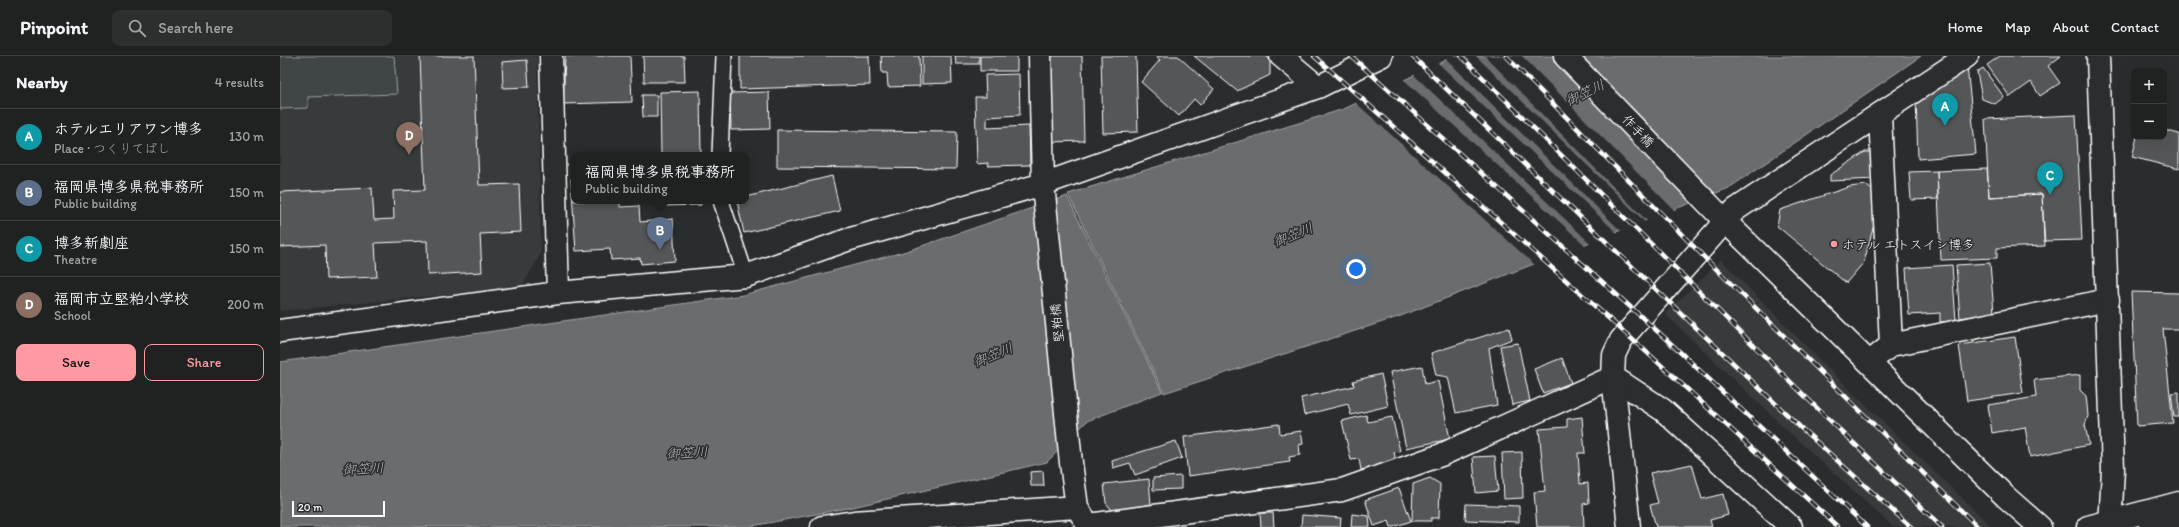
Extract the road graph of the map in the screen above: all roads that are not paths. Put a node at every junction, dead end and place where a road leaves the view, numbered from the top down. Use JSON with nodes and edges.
{"nodes":[{"id":1,"x":551,"y":56,"type":"edge"},
{"id":2,"x":724,"y":56,"type":"edge"},
{"id":3,"x":1040,"y":56,"type":"edge"},
{"id":4,"x":1281,"y":56,"type":"edge"},
{"id":5,"x":1380,"y":56,"type":"edge"},
{"id":6,"x":1565,"y":56,"type":"edge"},
{"id":7,"x":1967,"y":56,"type":"edge"},
{"id":8,"x":2098,"y":56,"type":"edge"},
{"id":9,"x":1318,"y":87,"type":"junction"},
{"id":10,"x":1880,"y":115,"type":"junction"},
{"id":11,"x":720,"y":152,"type":"edge"},
{"id":12,"x":1043,"y":184,"type":"junction"},
{"id":13,"x":722,"y":204,"type":"edge"},
{"id":14,"x":1724,"y":213,"type":"junction"},
{"id":15,"x":746,"y":276,"type":"junction"},
{"id":16,"x":558,"y":292,"type":"junction"},
{"id":17,"x":2108,"y":300,"type":"junction"},
{"id":18,"x":280,"y":331,"type":"edge"},
{"id":19,"x":1891,"y":345,"type":"junction"},
{"id":20,"x":1870,"y":362,"type":"junction"},
{"id":21,"x":1613,"y":377,"type":"junction"},
{"id":22,"x":2179,"y":503,"type":"edge"},
{"id":23,"x":1077,"y":507,"type":"junction"},
{"id":24,"x":2179,"y":518,"type":"edge"},
{"id":25,"x":2110,"y":524,"type":"edge"},
{"id":26,"x":2179,"y":525,"type":"edge"},
{"id":27,"x":1089,"y":526,"type":"edge"},
{"id":28,"x":822,"y":527,"type":"edge"},
{"id":29,"x":1629,"y":527,"type":"edge"},
{"id":30,"x":1791,"y":527,"type":"edge"},
{"id":31,"x":2040,"y":527,"type":"edge"},
{"id":32,"x":2088,"y":527,"type":"edge"},
{"id":33,"x":2150,"y":527,"type":"edge"},
{"id":34,"x":2172,"y":527,"type":"edge"}],
"edges":[{"from":1,"to":16,"type":"main road"},
{"from":2,"to":11,"type":"lane"},
{"from":3,"to":12,"type":"main road","name":"堅粕橋"},
{"from":4,"to":9,"type":"main road"},
{"from":5,"to":9,"type":"main road"},
{"from":6,"to":14,"type":"main road","name":"作手橋"},
{"from":7,"to":10,"type":"main road"},
{"from":8,"to":17,"type":"main road"},
{"from":9,"to":12,"type":"main road"},
{"from":10,"to":14,"type":"main road"},
{"from":10,"to":19,"type":"main road"},
{"from":12,"to":15,"type":"main road"},
{"from":12,"to":23,"type":"main road","name":"堅粕橋"},
{"from":13,"to":15,"type":"lane"},
{"from":14,"to":20,"type":"main road","name":"作手橋"},
{"from":14,"to":21,"type":"main road"},
{"from":15,"to":16,"type":"main road"},
{"from":16,"to":18,"type":"main road"},
{"from":17,"to":19,"type":"main road"},
{"from":17,"to":25,"type":"main road"},
{"from":19,"to":20,"type":"main road"},
{"from":20,"to":31,"type":"main road","name":"作手橋"},
{"from":21,"to":27,"type":"main road"},
{"from":21,"to":29,"type":"main road"},
{"from":21,"to":30,"type":"main road"},
{"from":22,"to":25,"type":"main road"},
{"from":23,"to":27,"type":"main road"},
{"from":23,"to":28,"type":"main road"},
{"from":24,"to":33,"type":"main road"},
{"from":25,"to":32,"type":"main road"},
{"from":26,"to":34,"type":"main road"}]}
